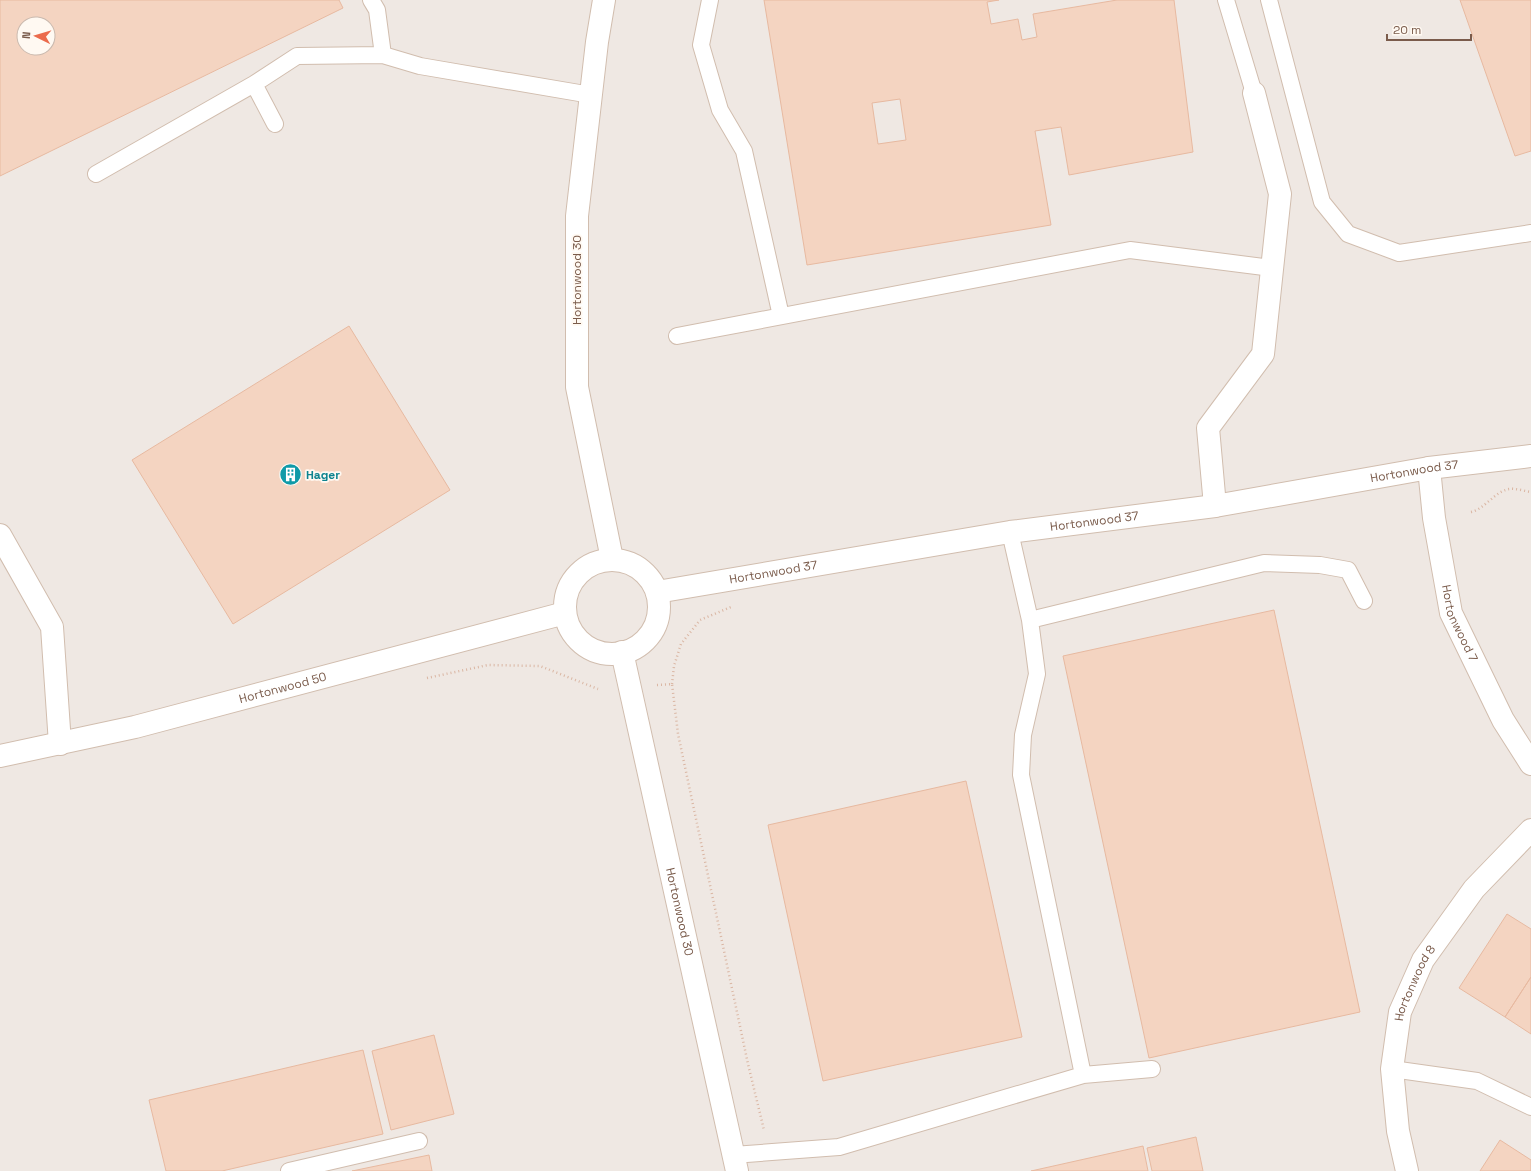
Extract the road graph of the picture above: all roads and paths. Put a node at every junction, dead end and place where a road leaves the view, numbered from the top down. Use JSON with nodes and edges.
{"nodes":[{"id":1,"x":371,"y":0,"type":"edge"},
{"id":2,"x":604,"y":0,"type":"edge"},
{"id":3,"x":710,"y":0,"type":"edge"},
{"id":4,"x":1226,"y":0,"type":"edge"},
{"id":5,"x":1269,"y":0,"type":"edge"},
{"id":6,"x":383,"y":55,"type":"junction"},
{"id":7,"x":254,"y":84,"type":"junction"},
{"id":8,"x":1254,"y":94,"type":"joint"},
{"id":9,"x":591,"y":95,"type":"junction"},
{"id":10,"x":275,"y":124,"type":"dead end"},
{"id":11,"x":96,"y":174,"type":"dead end"},
{"id":12,"x":1531,"y":233,"type":"edge"},
{"id":13,"x":1272,"y":268,"type":"junction"},
{"id":14,"x":781,"y":316,"type":"junction"},
{"id":15,"x":677,"y":336,"type":"dead end"},
{"id":16,"x":1531,"y":456,"type":"edge"},
{"id":17,"x":1428,"y":468,"type":"junction"},
{"id":18,"x":1531,"y":492,"type":"edge"},
{"id":19,"x":1215,"y":506,"type":"junction"},
{"id":20,"x":1471,"y":512,"type":"dead end"},
{"id":21,"x":1010,"y":532,"type":"junction"},
{"id":22,"x":0,"y":534,"type":"edge"},
{"id":23,"x":612,"y":559,"type":"junction"},
{"id":24,"x":657,"y":592,"type":"junction"},
{"id":25,"x":1364,"y":601,"type":"dead end"},
{"id":26,"x":732,"y":606,"type":"dead end"},
{"id":27,"x":565,"y":613,"type":"junction"},
{"id":28,"x":1030,"y":620,"type":"junction"},
{"id":29,"x":622,"y":652,"type":"junction"},
{"id":30,"x":424,"y":679,"type":"dead end"},
{"id":31,"x":672,"y":684,"type":"junction"},
{"id":32,"x":657,"y":685,"type":"dead end"},
{"id":33,"x":598,"y":689,"type":"dead end"},
{"id":34,"x":60,"y":744,"type":"junction"},
{"id":35,"x":0,"y":756,"type":"edge"},
{"id":36,"x":1531,"y":764,"type":"edge"},
{"id":37,"x":1531,"y":830,"type":"edge"},
{"id":38,"x":1152,"y":1069,"type":"dead end"},
{"id":39,"x":1392,"y":1069,"type":"junction"},
{"id":40,"x":1083,"y":1075,"type":"junction"},
{"id":41,"x":1531,"y":1107,"type":"edge"},
{"id":42,"x":419,"y":1141,"type":"dead end"},
{"id":43,"x":770,"y":1153,"type":"junction"},
{"id":44,"x":735,"y":1163,"type":"edge"},
{"id":45,"x":289,"y":1171,"type":"edge"},
{"id":46,"x":1407,"y":1171,"type":"edge"}],
"edges":[{"from":1,"to":6,"type":"lane"},
{"from":2,"to":9,"type":"street","name":"Hortonwood 30"},
{"from":3,"to":14,"type":"lane"},
{"from":4,"to":8,"type":"lane"},
{"from":5,"to":12,"type":"lane"},
{"from":6,"to":7,"type":"lane"},
{"from":6,"to":9,"type":"lane"},
{"from":7,"to":10,"type":"lane"},
{"from":7,"to":11,"type":"lane"},
{"from":8,"to":13,"type":"street"},
{"from":9,"to":23,"type":"street","name":"Hortonwood 30"},
{"from":13,"to":14,"type":"lane"},
{"from":13,"to":19,"type":"street"},
{"from":14,"to":15,"type":"lane"},
{"from":16,"to":17,"type":"street","name":"Hortonwood 37"},
{"from":17,"to":19,"type":"street","name":"Hortonwood 37"},
{"from":17,"to":36,"type":"street","name":"Hortonwood 7"},
{"from":18,"to":20,"type":"path"},
{"from":19,"to":21,"type":"street","name":"Hortonwood 37"},
{"from":21,"to":24,"type":"street","name":"Hortonwood 37"},
{"from":21,"to":28,"type":"lane"},
{"from":22,"to":34,"type":"street"},
{"from":23,"to":24,"type":"street"},
{"from":23,"to":27,"type":"street"},
{"from":24,"to":29,"type":"street"},
{"from":25,"to":28,"type":"lane"},
{"from":26,"to":31,"type":"path"},
{"from":27,"to":29,"type":"street"},
{"from":27,"to":34,"type":"street","name":"Hortonwood 50"},
{"from":28,"to":40,"type":"lane"},
{"from":29,"to":44,"type":"street","name":"Hortonwood 30"},
{"from":30,"to":33,"type":"path"},
{"from":31,"to":32,"type":"path"},
{"from":31,"to":43,"type":"path"},
{"from":34,"to":35,"type":"street","name":"Hortonwood 50"},
{"from":37,"to":39,"type":"street","name":"Hortonwood 8"},
{"from":38,"to":40,"type":"lane"},
{"from":39,"to":41,"type":"lane"},
{"from":39,"to":46,"type":"street","name":"Hortonwood 8"},
{"from":40,"to":43,"type":"lane"},
{"from":42,"to":45,"type":"lane"},
{"from":43,"to":44,"type":"lane"}]}
